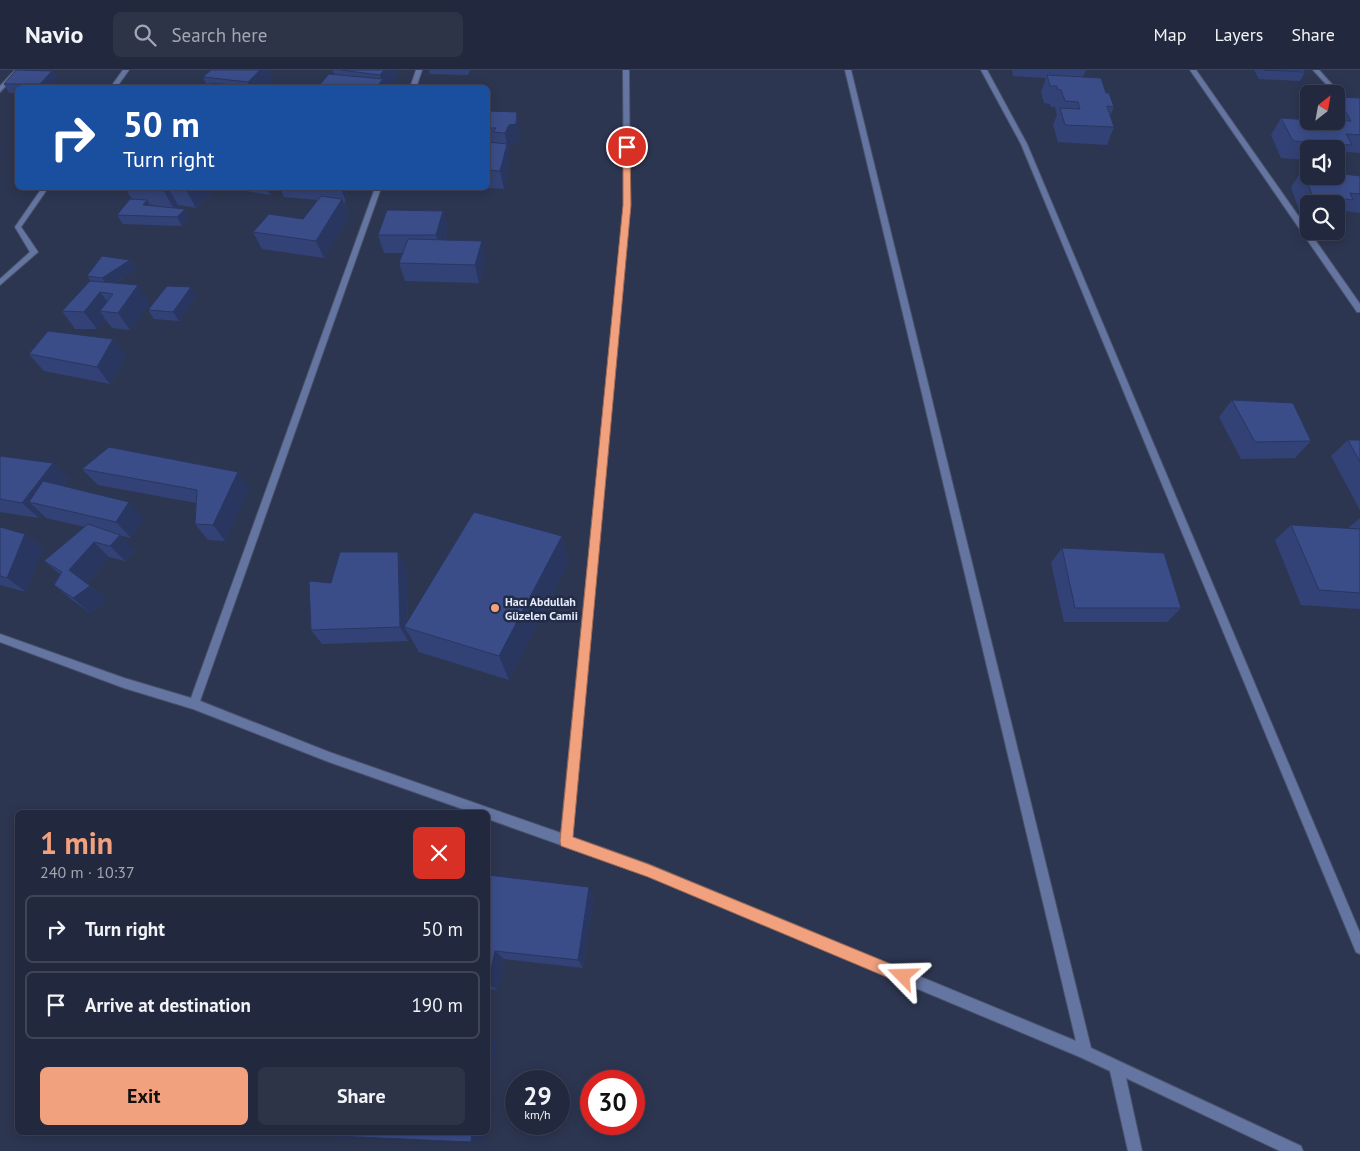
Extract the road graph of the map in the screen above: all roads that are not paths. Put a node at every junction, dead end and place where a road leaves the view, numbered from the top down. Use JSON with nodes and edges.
{"nodes":[{"id":1,"x":18,"y":70,"type":"edge"},
{"id":2,"x":126,"y":70,"type":"edge"},
{"id":3,"x":419,"y":70,"type":"edge"},
{"id":4,"x":626,"y":70,"type":"edge"},
{"id":5,"x":848,"y":70,"type":"edge"},
{"id":6,"x":984,"y":70,"type":"edge"},
{"id":7,"x":1193,"y":70,"type":"edge"},
{"id":8,"x":1316,"y":70,"type":"edge"},
{"id":9,"x":115,"y":85,"type":"edge"},
{"id":10,"x":414,"y":85,"type":"edge"},
{"id":11,"x":0,"y":90,"type":"edge"},
{"id":12,"x":1360,"y":119,"type":"edge"},
{"id":13,"x":44,"y":190,"type":"edge"},
{"id":14,"x":377,"y":190,"type":"edge"},
{"id":15,"x":0,"y":283,"type":"edge"},
{"id":16,"x":1360,"y":310,"type":"edge"},
{"id":17,"x":0,"y":638,"type":"edge"},
{"id":18,"x":194,"y":704,"type":"junction"},
{"id":19,"x":479,"y":810,"type":"edge"},
{"id":20,"x":490,"y":814,"type":"edge"},
{"id":21,"x":566,"y":841,"type":"junction"},
{"id":22,"x":1360,"y":948,"type":"edge"},
{"id":23,"x":1085,"y":1052,"type":"junction"},
{"id":24,"x":1116,"y":1066,"type":"junction"},
{"id":25,"x":1135,"y":1151,"type":"edge"},
{"id":26,"x":1296,"y":1151,"type":"edge"}],
"edges":[{"from":1,"to":11,"type":"street"},
{"from":2,"to":9,"type":"street"},
{"from":3,"to":10,"type":"street"},
{"from":4,"to":21,"type":"street"},
{"from":5,"to":23,"type":"street"},
{"from":6,"to":22,"type":"street"},
{"from":7,"to":16,"type":"street"},
{"from":8,"to":12,"type":"street"},
{"from":13,"to":15,"type":"street"},
{"from":14,"to":18,"type":"street"},
{"from":17,"to":18,"type":"street"},
{"from":18,"to":19,"type":"street"},
{"from":20,"to":21,"type":"street"},
{"from":21,"to":23,"type":"street"},
{"from":23,"to":24,"type":"street"},
{"from":24,"to":25,"type":"street"},
{"from":24,"to":26,"type":"street"}]}
